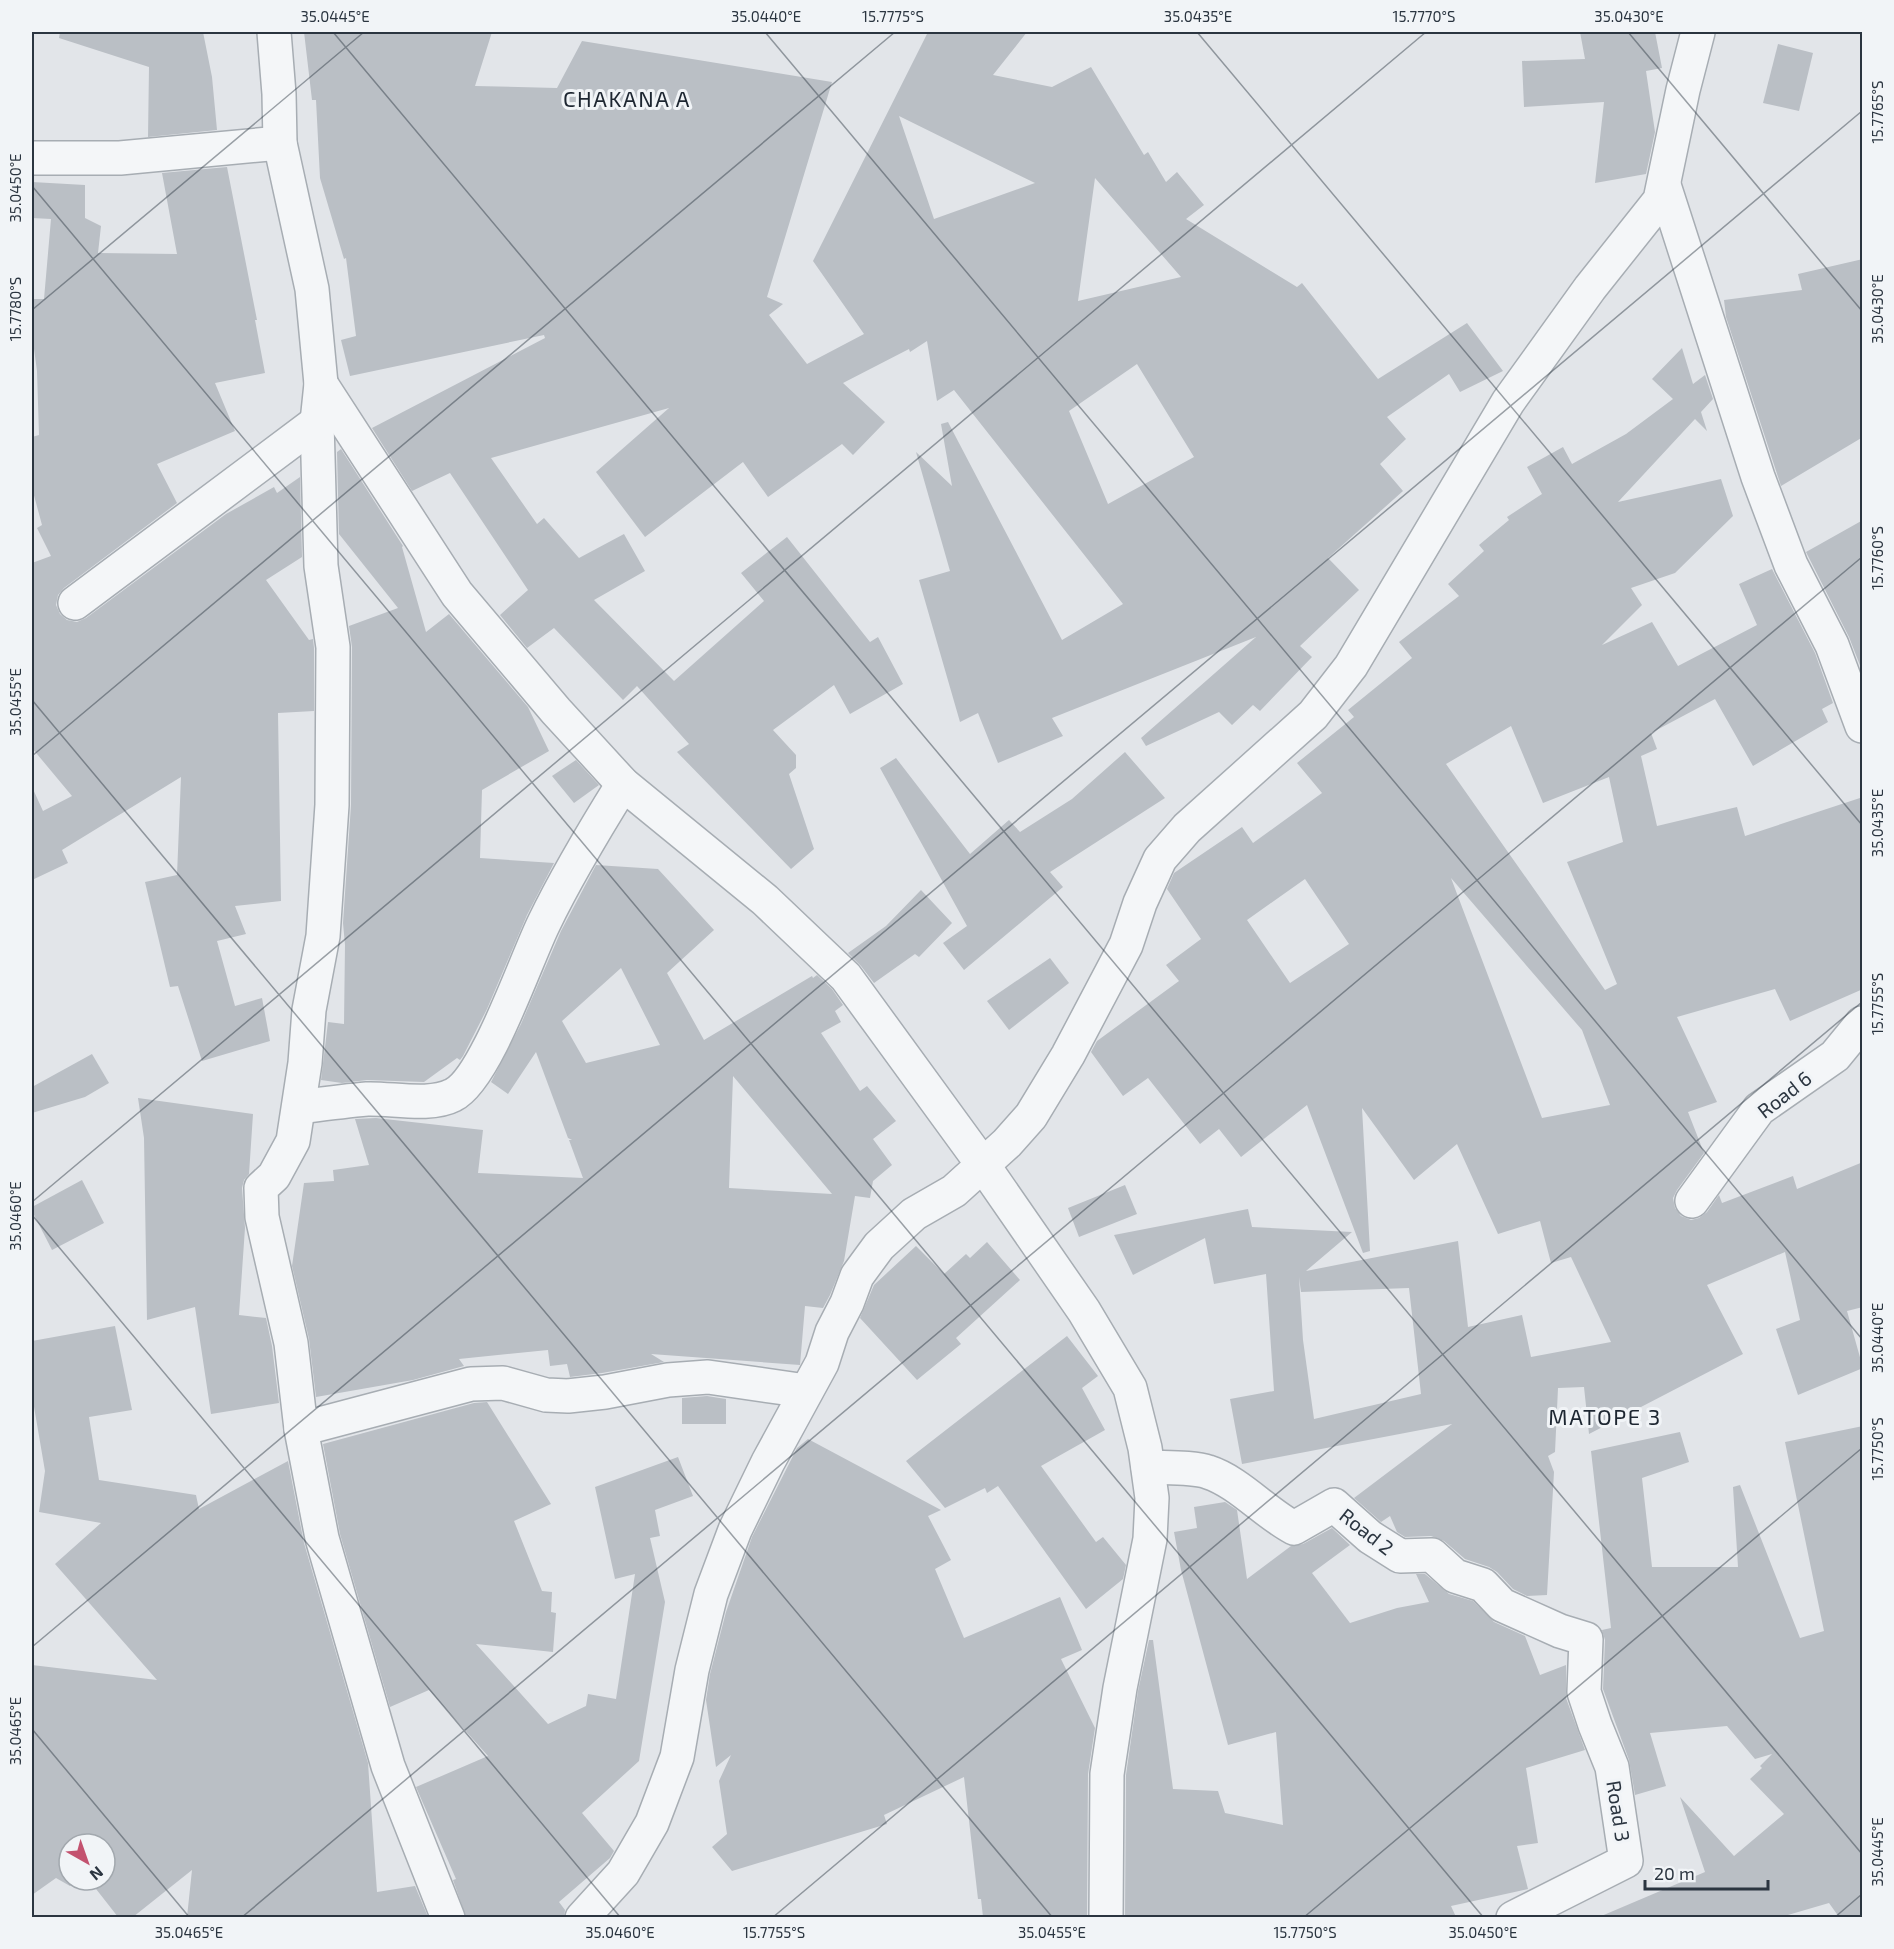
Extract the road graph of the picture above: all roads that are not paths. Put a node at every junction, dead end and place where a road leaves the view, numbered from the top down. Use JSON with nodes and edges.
{"nodes":[{"id":1,"x":274,"y":32,"type":"edge"},
{"id":2,"x":1698,"y":32,"type":"edge"},
{"id":3,"x":280,"y":143,"type":"junction"},
{"id":4,"x":32,"y":158,"type":"edge"},
{"id":5,"x":1664,"y":185,"type":"junction"},
{"id":6,"x":321,"y":384,"type":"junction"},
{"id":7,"x":317,"y":422,"type":"junction"},
{"id":8,"x":75,"y":603,"type":"dead end"},
{"id":9,"x":1863,"y":726,"type":"edge"},
{"id":10,"x":623,"y":784,"type":"junction"},
{"id":11,"x":1863,"y":1023,"type":"edge"},
{"id":12,"x":299,"y":1107,"type":"junction"},
{"id":13,"x":982,"y":1165,"type":"junction"},
{"id":14,"x":1692,"y":1201,"type":"dead end"},
{"id":15,"x":806,"y":1391,"type":"junction"},
{"id":16,"x":301,"y":1429,"type":"junction"},
{"id":17,"x":1148,"y":1467,"type":"junction"},
{"id":18,"x":1586,"y":1639,"type":"joint"},
{"id":19,"x":448,"y":1917,"type":"edge"},
{"id":20,"x":582,"y":1917,"type":"edge"},
{"id":21,"x":1106,"y":1917,"type":"edge"},
{"id":22,"x":1513,"y":1917,"type":"edge"}],
"edges":[{"from":1,"to":3,"type":"street"},
{"from":2,"to":5,"type":"street"},
{"from":3,"to":4,"type":"street"},
{"from":3,"to":6,"type":"street"},
{"from":5,"to":9,"type":"street"},
{"from":5,"to":13,"type":"street"},
{"from":6,"to":7,"type":"street"},
{"from":6,"to":10,"type":"street"},
{"from":7,"to":8,"type":"street"},
{"from":7,"to":12,"type":"street"},
{"from":10,"to":12,"type":"street"},
{"from":10,"to":13,"type":"street"},
{"from":11,"to":14,"type":"street","name":"Road 6"},
{"from":12,"to":16,"type":"street"},
{"from":13,"to":15,"type":"street"},
{"from":13,"to":17,"type":"street"},
{"from":15,"to":16,"type":"street"},
{"from":15,"to":20,"type":"street"},
{"from":16,"to":19,"type":"street"},
{"from":17,"to":18,"type":"street","name":"Road 2"},
{"from":17,"to":21,"type":"street"},
{"from":18,"to":22,"type":"street","name":"Road 3"}]}
